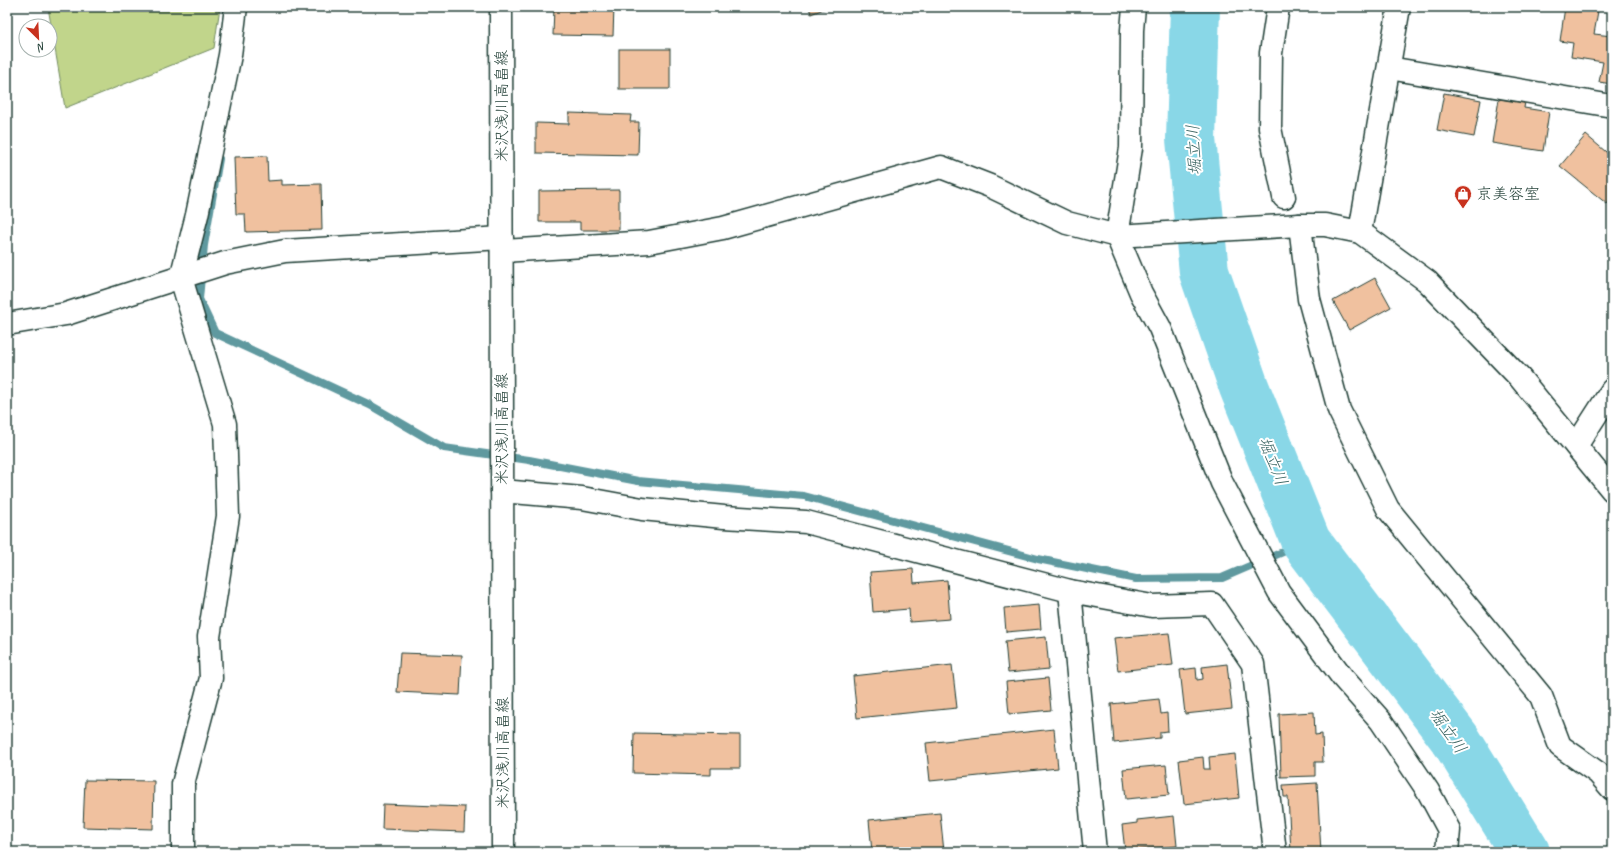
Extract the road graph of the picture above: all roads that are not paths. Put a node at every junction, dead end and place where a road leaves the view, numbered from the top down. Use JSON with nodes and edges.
{"nodes":[{"id":1,"x":236,"y":7,"type":"edge"},
{"id":2,"x":501,"y":7,"type":"edge"},
{"id":3,"x":1134,"y":7,"type":"edge"},
{"id":4,"x":1278,"y":7,"type":"edge"},
{"id":5,"x":1399,"y":7,"type":"edge"},
{"id":6,"x":1389,"y":68,"type":"junction"},
{"id":7,"x":1612,"y":106,"type":"edge"},
{"id":8,"x":1284,"y":197,"type":"dead end"},
{"id":9,"x":1291,"y":226,"type":"junction"},
{"id":10,"x":1360,"y":232,"type":"junction"},
{"id":11,"x":1117,"y":236,"type":"junction"},
{"id":12,"x":502,"y":244,"type":"junction"},
{"id":13,"x":186,"y":276,"type":"junction"},
{"id":14,"x":7,"y":324,"type":"edge"},
{"id":15,"x":1612,"y":390,"type":"edge"},
{"id":16,"x":1576,"y":446,"type":"junction"},
{"id":17,"x":1612,"y":490,"type":"edge"},
{"id":18,"x":502,"y":491,"type":"junction"},
{"id":19,"x":1070,"y":591,"type":"junction"},
{"id":20,"x":1612,"y":789,"type":"edge"},
{"id":21,"x":183,"y":852,"type":"edge"},
{"id":22,"x":503,"y":852,"type":"edge"},
{"id":23,"x":1095,"y":852,"type":"edge"},
{"id":24,"x":1275,"y":852,"type":"edge"},
{"id":25,"x":1447,"y":852,"type":"edge"}],
"edges":[{"from":1,"to":13,"type":"street"},
{"from":2,"to":12,"type":"street","name":"米沢浅川高畠線"},
{"from":3,"to":11,"type":"street"},
{"from":4,"to":8,"type":"street"},
{"from":5,"to":6,"type":"street"},
{"from":6,"to":7,"type":"street"},
{"from":6,"to":10,"type":"street"},
{"from":9,"to":10,"type":"street"},
{"from":9,"to":11,"type":"street"},
{"from":9,"to":20,"type":"street"},
{"from":10,"to":16,"type":"street"},
{"from":11,"to":12,"type":"street"},
{"from":11,"to":25,"type":"street"},
{"from":12,"to":13,"type":"street"},
{"from":12,"to":18,"type":"street","name":"米沢浅川高畠線"},
{"from":13,"to":14,"type":"street"},
{"from":13,"to":21,"type":"street"},
{"from":15,"to":16,"type":"street"},
{"from":16,"to":17,"type":"street"},
{"from":18,"to":19,"type":"street"},
{"from":18,"to":22,"type":"street","name":"米沢浅川高畠線"},
{"from":19,"to":23,"type":"street"},
{"from":19,"to":24,"type":"street"}]}
